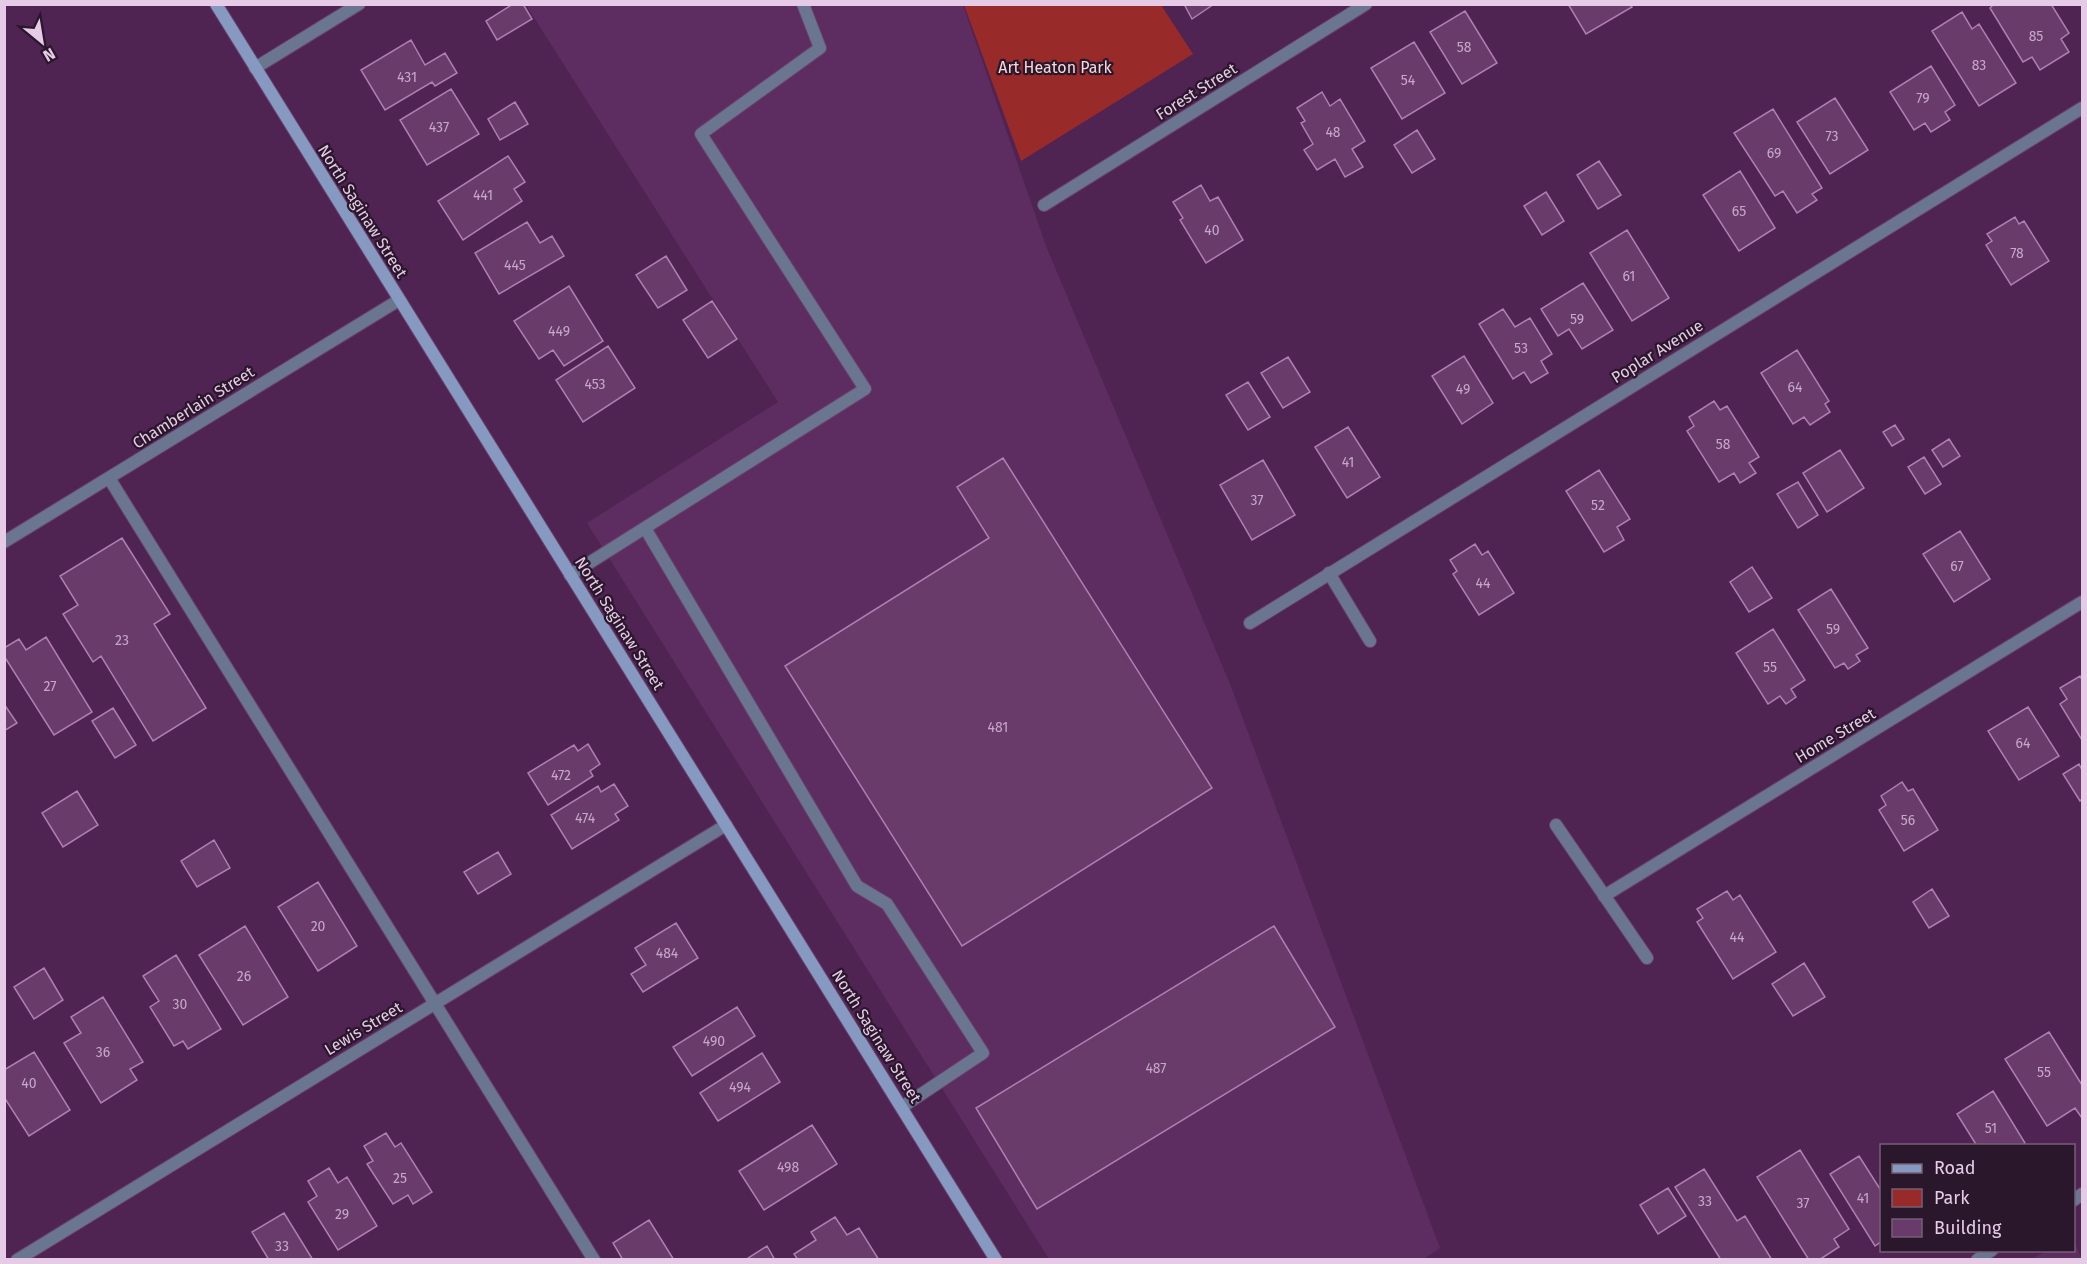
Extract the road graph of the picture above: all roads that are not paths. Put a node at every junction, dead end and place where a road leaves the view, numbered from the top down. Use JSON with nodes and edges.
{"nodes":[{"id":1,"x":216,"y":4,"type":"edge"},
{"id":2,"x":359,"y":4,"type":"edge"},
{"id":3,"x":803,"y":4,"type":"edge"},
{"id":4,"x":1366,"y":4,"type":"edge"},
{"id":5,"x":255,"y":68,"type":"junction"},
{"id":6,"x":2082,"y":108,"type":"edge"},
{"id":7,"x":1044,"y":205,"type":"dead end"},
{"id":8,"x":399,"y":300,"type":"junction"},
{"id":9,"x":109,"y":478,"type":"junction"},
{"id":10,"x":645,"y":528,"type":"junction"},
{"id":11,"x":4,"y":542,"type":"edge"},
{"id":12,"x":1329,"y":573,"type":"junction"},
{"id":13,"x":570,"y":575,"type":"junction"},
{"id":14,"x":2082,"y":602,"type":"edge"},
{"id":15,"x":1250,"y":623,"type":"dead end"},
{"id":16,"x":1370,"y":641,"type":"dead end"},
{"id":17,"x":726,"y":825,"type":"junction"},
{"id":18,"x":1556,"y":825,"type":"dead end"},
{"id":19,"x":1604,"y":896,"type":"junction"},
{"id":20,"x":1647,"y":958,"type":"dead end"},
{"id":21,"x":435,"y":1003,"type":"junction"},
{"id":22,"x":902,"y":1107,"type":"junction"},
{"id":23,"x":1990,"y":1252,"type":"edge"},
{"id":24,"x":17,"y":1260,"type":"edge"},
{"id":25,"x":594,"y":1260,"type":"edge"},
{"id":26,"x":996,"y":1260,"type":"edge"},
{"id":27,"x":1977,"y":1260,"type":"edge"}],
"edges":[{"from":1,"to":5,"type":"street","name":"North Saginaw Street"},
{"from":2,"to":5,"type":"street"},
{"from":3,"to":10,"type":"street"},
{"from":4,"to":7,"type":"street","name":"Forest Street"},
{"from":5,"to":8,"type":"street","name":"North Saginaw Street"},
{"from":6,"to":12,"type":"street","name":"Poplar Avenue"},
{"from":8,"to":9,"type":"street","name":"Chamberlain Street"},
{"from":8,"to":13,"type":"street","name":"North Saginaw Street"},
{"from":9,"to":11,"type":"street","name":"Chamberlain Street"},
{"from":9,"to":21,"type":"street"},
{"from":10,"to":13,"type":"street"},
{"from":10,"to":22,"type":"street"},
{"from":12,"to":15,"type":"street","name":"Poplar Avenue"},
{"from":12,"to":16,"type":"street"},
{"from":13,"to":17,"type":"street","name":"North Saginaw Street"},
{"from":14,"to":19,"type":"street","name":"Home Street"},
{"from":17,"to":21,"type":"street","name":"Lewis Street"},
{"from":17,"to":22,"type":"street","name":"North Saginaw Street"},
{"from":18,"to":19,"type":"street"},
{"from":19,"to":20,"type":"street"},
{"from":21,"to":24,"type":"street","name":"Lewis Street"},
{"from":21,"to":25,"type":"street"},
{"from":22,"to":26,"type":"street","name":"North Saginaw Street"},
{"from":23,"to":27,"type":"street"}]}
